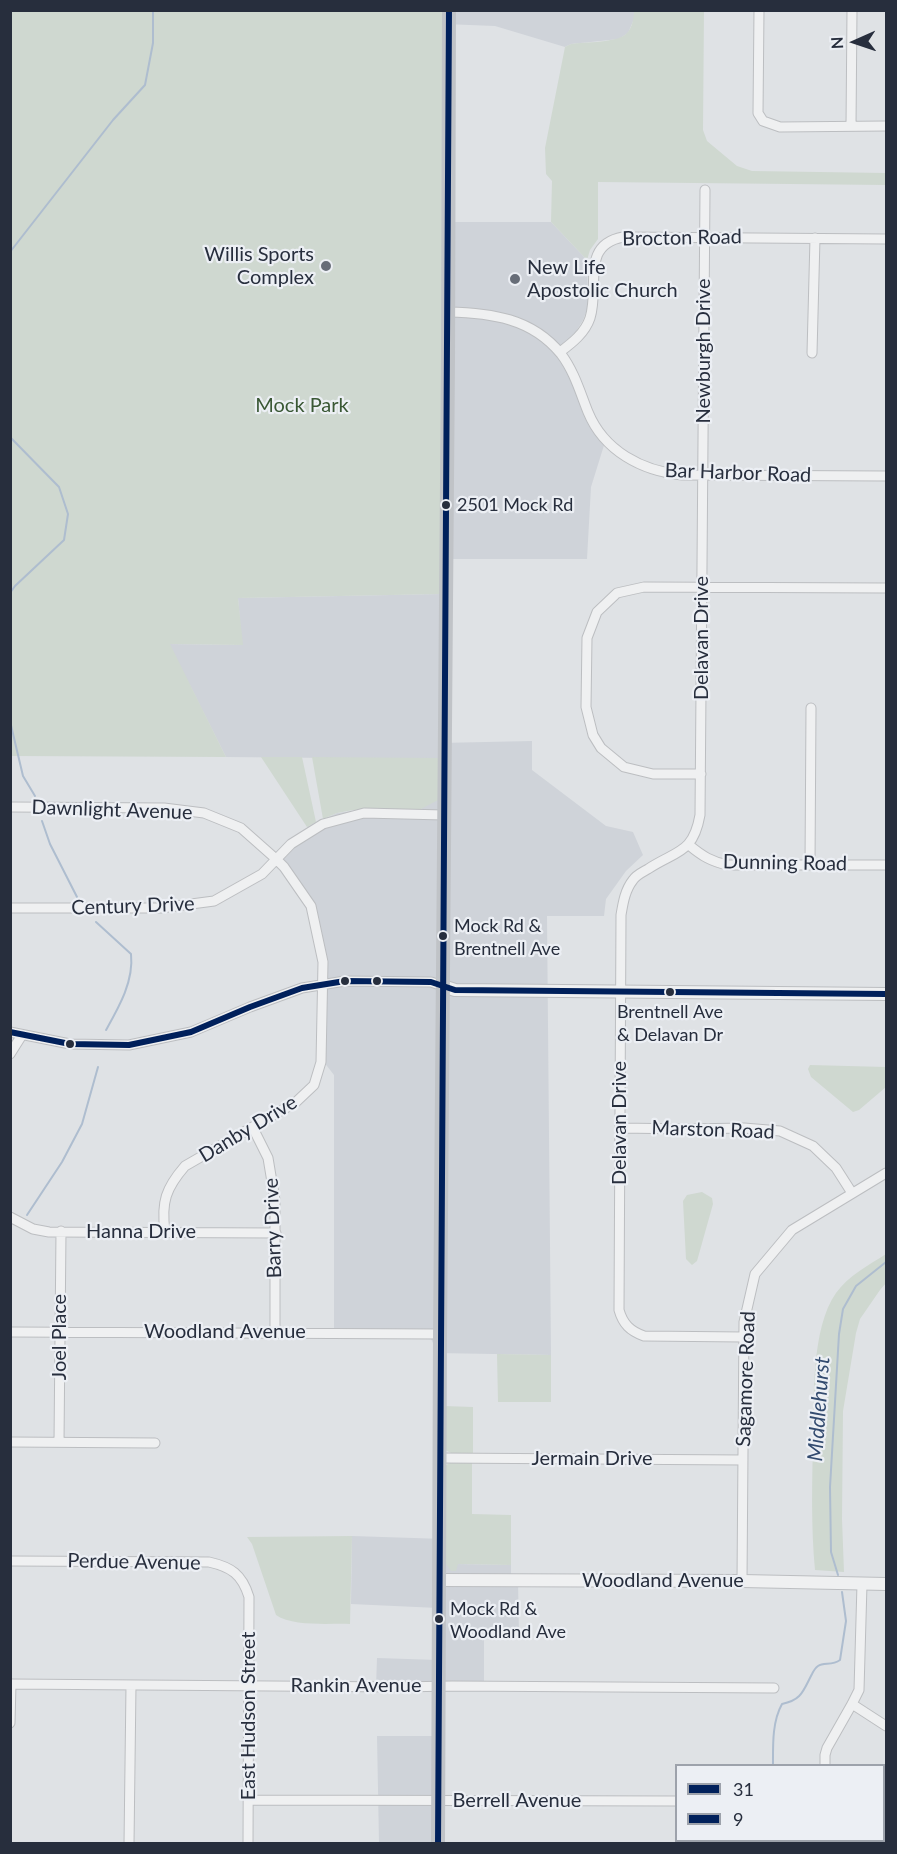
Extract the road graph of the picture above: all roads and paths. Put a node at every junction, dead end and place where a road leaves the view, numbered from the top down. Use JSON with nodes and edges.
{"nodes":[{"id":1,"x":449,"y":10,"type":"edge"},
{"id":2,"x":759,"y":10,"type":"edge"},
{"id":3,"x":852,"y":10,"type":"edge"},
{"id":4,"x":851,"y":126,"type":"junction"},
{"id":5,"x":886,"y":126,"type":"edge"},
{"id":6,"x":705,"y":190,"type":"dead end"},
{"id":7,"x":705,"y":237,"type":"junction"},
{"id":8,"x":815,"y":238,"type":"junction"},
{"id":9,"x":886,"y":239,"type":"edge"},
{"id":10,"x":448,"y":312,"type":"junction"},
{"id":11,"x":560,"y":352,"type":"junction"},
{"id":12,"x":812,"y":353,"type":"dead end"},
{"id":13,"x":703,"y":475,"type":"junction"},
{"id":14,"x":886,"y":476,"type":"edge"},
{"id":15,"x":702,"y":588,"type":"junction"},
{"id":16,"x":886,"y":588,"type":"edge"},
{"id":17,"x":811,"y":708,"type":"dead end"},
{"id":18,"x":701,"y":774,"type":"junction"},
{"id":19,"x":10,"y":807,"type":"edge"},
{"id":20,"x":444,"y":815,"type":"junction"},
{"id":21,"x":689,"y":845,"type":"junction"},
{"id":22,"x":276,"y":859,"type":"junction"},
{"id":23,"x":810,"y":865,"type":"junction"},
{"id":24,"x":886,"y":865,"type":"edge"},
{"id":25,"x":10,"y":908,"type":"edge"},
{"id":26,"x":323,"y":985,"type":"junction"},
{"id":27,"x":443,"y":986,"type":"junction"},
{"id":28,"x":621,"y":992,"type":"junction"},
{"id":29,"x":886,"y":994,"type":"edge"},
{"id":30,"x":10,"y":1032,"type":"edge"},
{"id":31,"x":22,"y":1035,"type":"junction"},
{"id":32,"x":10,"y":1054,"type":"edge"},
{"id":33,"x":253,"y":1128,"type":"junction"},
{"id":34,"x":620,"y":1128,"type":"junction"},
{"id":35,"x":886,"y":1173,"type":"edge"},
{"id":36,"x":852,"y":1193,"type":"junction"},
{"id":37,"x":10,"y":1217,"type":"edge"},
{"id":38,"x":61,"y":1232,"type":"junction"},
{"id":39,"x":165,"y":1232,"type":"junction"},
{"id":40,"x":276,"y":1233,"type":"junction"},
{"id":41,"x":10,"y":1332,"type":"edge"},
{"id":42,"x":60,"y":1332,"type":"junction"},
{"id":43,"x":275,"y":1333,"type":"junction"},
{"id":44,"x":440,"y":1334,"type":"junction"},
{"id":45,"x":743,"y":1337,"type":"junction"},
{"id":46,"x":10,"y":1442,"type":"edge"},
{"id":47,"x":59,"y":1442,"type":"junction"},
{"id":48,"x":155,"y":1443,"type":"dead end"},
{"id":49,"x":440,"y":1458,"type":"junction"},
{"id":50,"x":743,"y":1460,"type":"junction"},
{"id":51,"x":10,"y":1561,"type":"edge"},
{"id":52,"x":440,"y":1580,"type":"junction"},
{"id":53,"x":742,"y":1581,"type":"junction"},
{"id":54,"x":862,"y":1584,"type":"junction"},
{"id":55,"x":886,"y":1584,"type":"edge"},
{"id":56,"x":247,"y":1589,"type":"joint"},
{"id":57,"x":11,"y":1684,"type":"edge"},
{"id":58,"x":131,"y":1685,"type":"junction"},
{"id":59,"x":249,"y":1686,"type":"junction"},
{"id":60,"x":438,"y":1687,"type":"junction"},
{"id":61,"x":774,"y":1688,"type":"dead end"},
{"id":62,"x":852,"y":1704,"type":"junction"},
{"id":63,"x":10,"y":1723,"type":"edge"},
{"id":64,"x":886,"y":1726,"type":"edge"},
{"id":65,"x":825,"y":1764,"type":"edge"},
{"id":66,"x":249,"y":1800,"type":"junction"},
{"id":67,"x":675,"y":1801,"type":"edge"},
{"id":68,"x":439,"y":1802,"type":"junction"},
{"id":69,"x":129,"y":1844,"type":"edge"},
{"id":70,"x":248,"y":1844,"type":"edge"},
{"id":71,"x":438,"y":1844,"type":"edge"}],
"edges":[{"from":1,"to":10,"type":"main road"},
{"from":2,"to":4,"type":"street"},
{"from":3,"to":4,"type":"street"},
{"from":4,"to":5,"type":"street"},
{"from":6,"to":7,"type":"street","name":"Newburgh Drive"},
{"from":7,"to":8,"type":"street","name":"Brocton Road"},
{"from":7,"to":11,"type":"street","name":"Brocton Road"},
{"from":7,"to":13,"type":"street","name":"Newburgh Drive"},
{"from":8,"to":9,"type":"street","name":"Brocton Road"},
{"from":8,"to":12,"type":"street"},
{"from":10,"to":11,"type":"street","name":"Bar Harbor Road"},
{"from":10,"to":20,"type":"main road"},
{"from":11,"to":13,"type":"street","name":"Bar Harbor Road"},
{"from":13,"to":14,"type":"street","name":"Bar Harbor Road"},
{"from":13,"to":15,"type":"street","name":"Delavan Drive"},
{"from":15,"to":16,"type":"street"},
{"from":15,"to":18,"type":"street","name":"Delavan Drive"},
{"from":15,"to":18,"type":"street"},
{"from":17,"to":23,"type":"street"},
{"from":18,"to":21,"type":"street","name":"Delavan Drive"},
{"from":19,"to":22,"type":"street","name":"Dawnlight Avenue"},
{"from":20,"to":22,"type":"street","name":"Century Drive"},
{"from":20,"to":27,"type":"main road"},
{"from":21,"to":23,"type":"street","name":"Dunning Road"},
{"from":21,"to":28,"type":"street","name":"Delavan Drive"},
{"from":22,"to":25,"type":"street","name":"Century Drive"},
{"from":22,"to":26,"type":"street","name":"Dawnlight Avenue"},
{"from":23,"to":24,"type":"street","name":"Dunning Road"},
{"from":26,"to":27,"type":"street"},
{"from":26,"to":31,"type":"street"},
{"from":26,"to":33,"type":"street","name":"Danby Drive"},
{"from":27,"to":28,"type":"street"},
{"from":27,"to":44,"type":"main road"},
{"from":28,"to":29,"type":"street"},
{"from":28,"to":34,"type":"street","name":"Delavan Drive"},
{"from":30,"to":31,"type":"street"},
{"from":31,"to":32,"type":"street"},
{"from":33,"to":39,"type":"street","name":"Danby Drive"},
{"from":33,"to":40,"type":"street","name":"Barry Drive"},
{"from":34,"to":36,"type":"street","name":"Marston Road"},
{"from":34,"to":45,"type":"street","name":"Delavan Drive"},
{"from":35,"to":36,"type":"street","name":"Sagamore Road"},
{"from":36,"to":45,"type":"street","name":"Sagamore Road"},
{"from":37,"to":38,"type":"street","name":"Hanna Drive"},
{"from":38,"to":39,"type":"street","name":"Hanna Drive"},
{"from":38,"to":42,"type":"street","name":"Joel Place"},
{"from":39,"to":40,"type":"street","name":"Hanna Drive"},
{"from":40,"to":43,"type":"street","name":"Barry Drive"},
{"from":41,"to":42,"type":"street","name":"Woodland Avenue"},
{"from":42,"to":43,"type":"street","name":"Woodland Avenue"},
{"from":42,"to":47,"type":"street","name":"Joel Place"},
{"from":43,"to":44,"type":"street","name":"Woodland Avenue"},
{"from":44,"to":49,"type":"main road"},
{"from":45,"to":50,"type":"street","name":"Sagamore Road"},
{"from":46,"to":47,"type":"street"},
{"from":47,"to":48,"type":"street"},
{"from":49,"to":50,"type":"street","name":"Jermain Drive"},
{"from":49,"to":52,"type":"main road"},
{"from":50,"to":53,"type":"street","name":"Sagamore Road"},
{"from":51,"to":56,"type":"street","name":"Perdue Avenue"},
{"from":52,"to":53,"type":"street","name":"Woodland Avenue"},
{"from":52,"to":60,"type":"main road"},
{"from":53,"to":54,"type":"street","name":"Woodland Avenue"},
{"from":54,"to":55,"type":"street","name":"Woodland Avenue"},
{"from":54,"to":62,"type":"street"},
{"from":56,"to":59,"type":"street","name":"East Hudson Street"},
{"from":57,"to":58,"type":"street","name":"Rankin Avenue"},
{"from":57,"to":63,"type":"street"},
{"from":58,"to":59,"type":"street","name":"Rankin Avenue"},
{"from":58,"to":69,"type":"street"},
{"from":59,"to":60,"type":"street","name":"Rankin Avenue"},
{"from":59,"to":66,"type":"street","name":"East Hudson Street"},
{"from":60,"to":61,"type":"street","name":"Rankin Avenue"},
{"from":60,"to":68,"type":"main road"},
{"from":62,"to":64,"type":"street"},
{"from":62,"to":65,"type":"street"},
{"from":66,"to":68,"type":"street","name":"Berrell Avenue"},
{"from":66,"to":70,"type":"street","name":"East Hudson Street"},
{"from":67,"to":68,"type":"street","name":"Berrell Avenue"},
{"from":68,"to":71,"type":"main road"}]}
